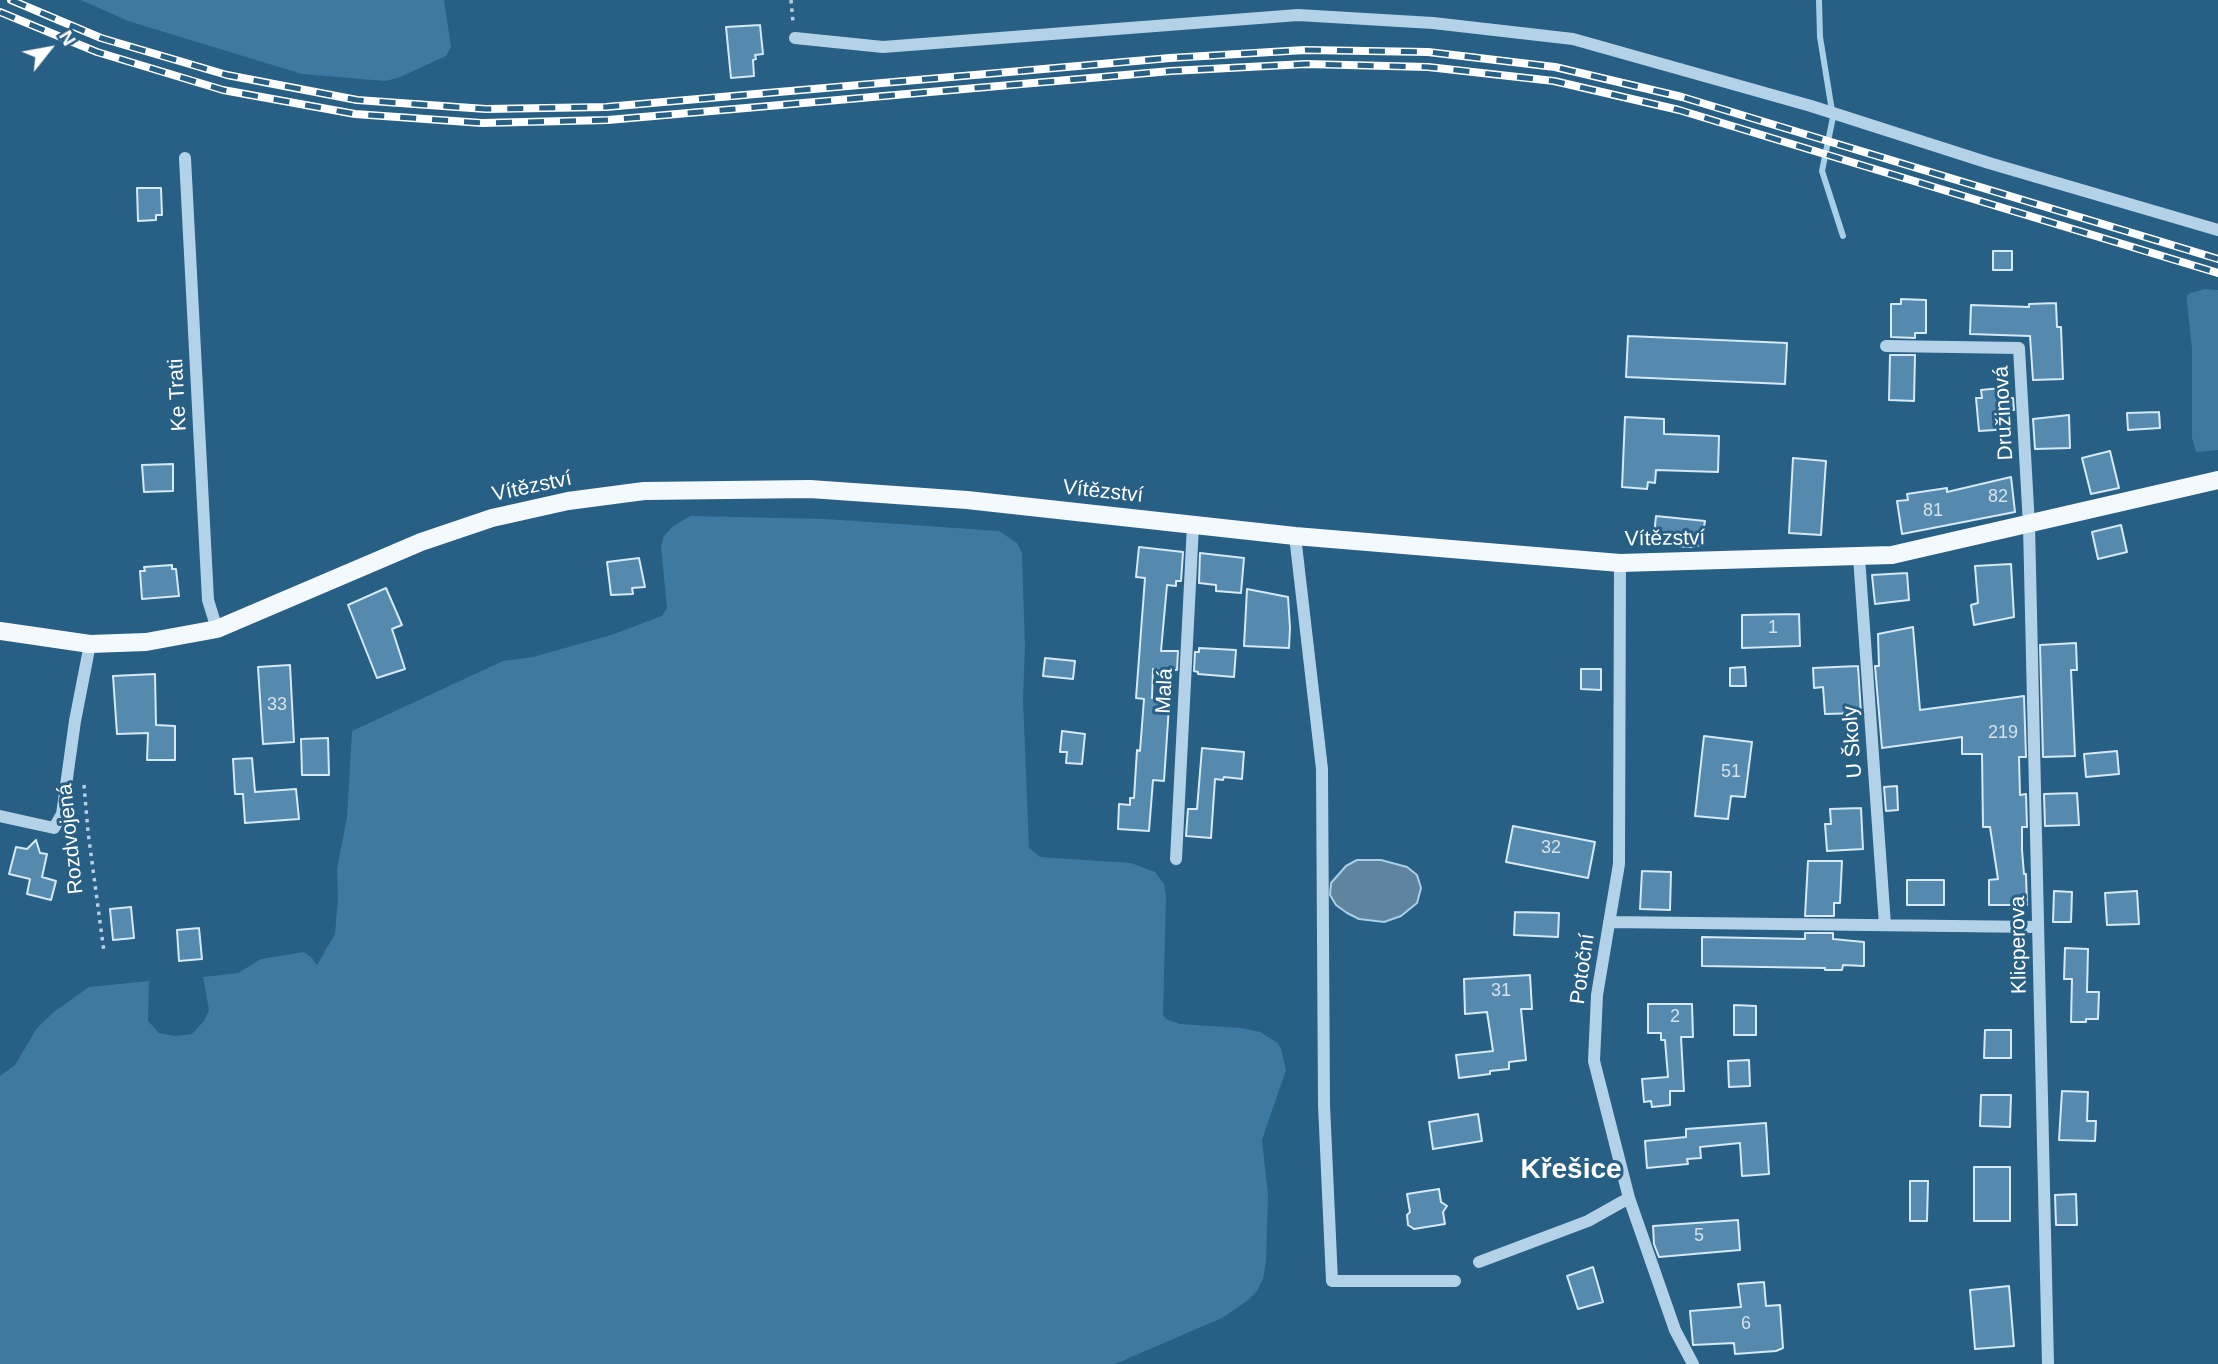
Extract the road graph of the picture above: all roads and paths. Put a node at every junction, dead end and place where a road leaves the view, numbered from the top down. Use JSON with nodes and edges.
{"nodes":[{"id":1,"x":791,"y":0,"type":"edge"},
{"id":2,"x":795,"y":38,"type":"joint"},
{"id":3,"x":185,"y":158,"type":"dead end"},
{"id":4,"x":2218,"y":230,"type":"edge"},
{"id":5,"x":1886,"y":346,"type":"dead end"},
{"id":6,"x":2218,"y":480,"type":"edge"},
{"id":7,"x":1193,"y":525,"type":"junction"},
{"id":8,"x":2029,"y":525,"type":"junction"},
{"id":9,"x":1295,"y":536,"type":"junction"},
{"id":10,"x":1859,"y":556,"type":"junction"},
{"id":11,"x":1620,"y":563,"type":"junction"},
{"id":12,"x":217,"y":629,"type":"junction"},
{"id":13,"x":0,"y":631,"type":"edge"},
{"id":14,"x":90,"y":644,"type":"junction"},
{"id":15,"x":84,"y":783,"type":"dead end"},
{"id":16,"x":0,"y":816,"type":"edge"},
{"id":17,"x":1176,"y":859,"type":"dead end"},
{"id":18,"x":1609,"y":922,"type":"junction"},
{"id":19,"x":1885,"y":925,"type":"junction"},
{"id":20,"x":2038,"y":927,"type":"junction"},
{"id":21,"x":104,"y":952,"type":"dead end"},
{"id":22,"x":1629,"y":1198,"type":"junction"},
{"id":23,"x":1479,"y":1262,"type":"dead end"},
{"id":24,"x":1455,"y":1281,"type":"dead end"},
{"id":25,"x":1693,"y":1364,"type":"edge"},
{"id":26,"x":2048,"y":1364,"type":"edge"}],
"edges":[{"from":1,"to":2,"type":"path"},
{"from":2,"to":4,"type":"street"},
{"from":3,"to":12,"type":"street","name":"Ke Trati"},
{"from":5,"to":8,"type":"street","name":"Družinová"},
{"from":6,"to":8,"type":"main road","name":"Vítězství"},
{"from":7,"to":9,"type":"main road","name":"Vítězství"},
{"from":7,"to":12,"type":"main road","name":"Vítězství"},
{"from":7,"to":17,"type":"street","name":"Malá"},
{"from":8,"to":10,"type":"main road","name":"Vítězství"},
{"from":8,"to":20,"type":"street","name":"Klicperova"},
{"from":9,"to":11,"type":"main road","name":"Vítězství"},
{"from":9,"to":24,"type":"street"},
{"from":10,"to":11,"type":"main road","name":"Vítězství"},
{"from":10,"to":19,"type":"street","name":"U Školy"},
{"from":11,"to":18,"type":"street","name":"Potoční"},
{"from":12,"to":14,"type":"main road","name":"Vítězství"},
{"from":13,"to":14,"type":"main road","name":"Vítězství"},
{"from":14,"to":16,"type":"street","name":"Rozdvojená"},
{"from":15,"to":21,"type":"path","name":"Rozdvojená"},
{"from":18,"to":19,"type":"street"},
{"from":18,"to":22,"type":"street","name":"Potoční"},
{"from":19,"to":20,"type":"street"},
{"from":20,"to":26,"type":"street","name":"Klicperova"},
{"from":22,"to":23,"type":"street"},
{"from":22,"to":25,"type":"street","name":"Potoční"}]}
